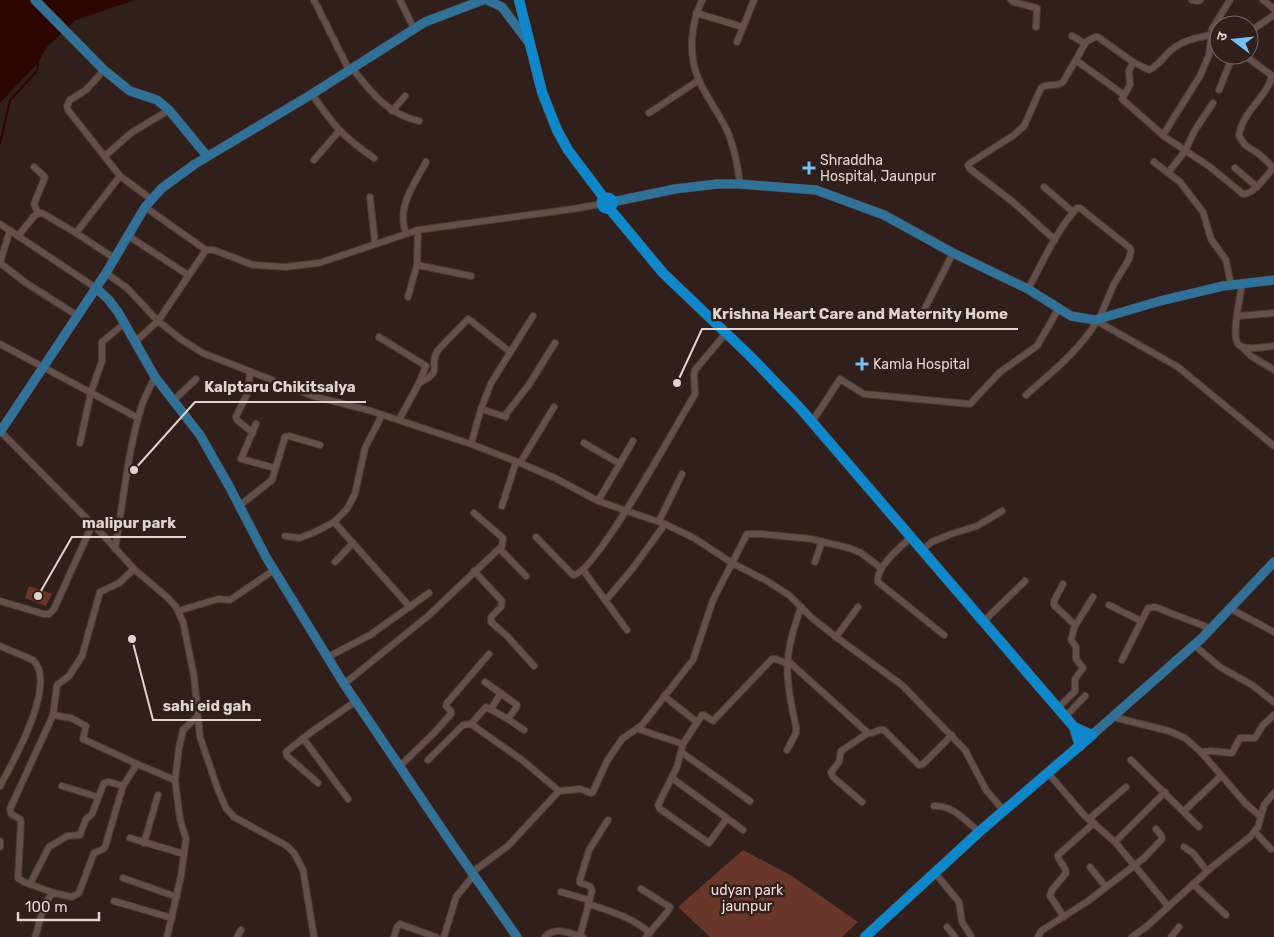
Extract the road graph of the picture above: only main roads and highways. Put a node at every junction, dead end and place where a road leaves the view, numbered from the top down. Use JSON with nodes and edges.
{"nodes":[{"id":1,"x":35,"y":0,"type":"edge"},
{"id":2,"x":485,"y":0,"type":"edge"},
{"id":3,"x":520,"y":4,"type":"edge"},
{"id":4,"x":529,"y":44,"type":"junction"},
{"id":5,"x":207,"y":156,"type":"junction"},
{"id":6,"x":606,"y":203,"type":"junction"},
{"id":7,"x":1274,"y":280,"type":"edge"},
{"id":8,"x":96,"y":288,"type":"junction"},
{"id":9,"x":0,"y":432,"type":"edge"},
{"id":10,"x":1274,"y":562,"type":"edge"},
{"id":11,"x":1074,"y":727,"type":"junction"},
{"id":12,"x":1092,"y":735,"type":"junction"},
{"id":13,"x":1080,"y":746,"type":"junction"},
{"id":14,"x":517,"y":937,"type":"edge"},
{"id":15,"x":864,"y":937,"type":"edge"}],
"edges":[{"from":1,"to":5,"type":"main road"},
{"from":2,"to":4,"type":"main road"},
{"from":2,"to":5,"type":"main road"},
{"from":3,"to":4,"type":"highway"},
{"from":4,"to":6,"type":"highway"},
{"from":5,"to":8,"type":"main road"},
{"from":6,"to":7,"type":"main road"},
{"from":6,"to":11,"type":"highway"},
{"from":8,"to":9,"type":"main road"},
{"from":8,"to":14,"type":"main road"},
{"from":10,"to":12,"type":"main road"},
{"from":11,"to":12,"type":"highway"},
{"from":11,"to":13,"type":"highway"},
{"from":12,"to":13,"type":"highway"},
{"from":13,"to":15,"type":"highway"}]}
